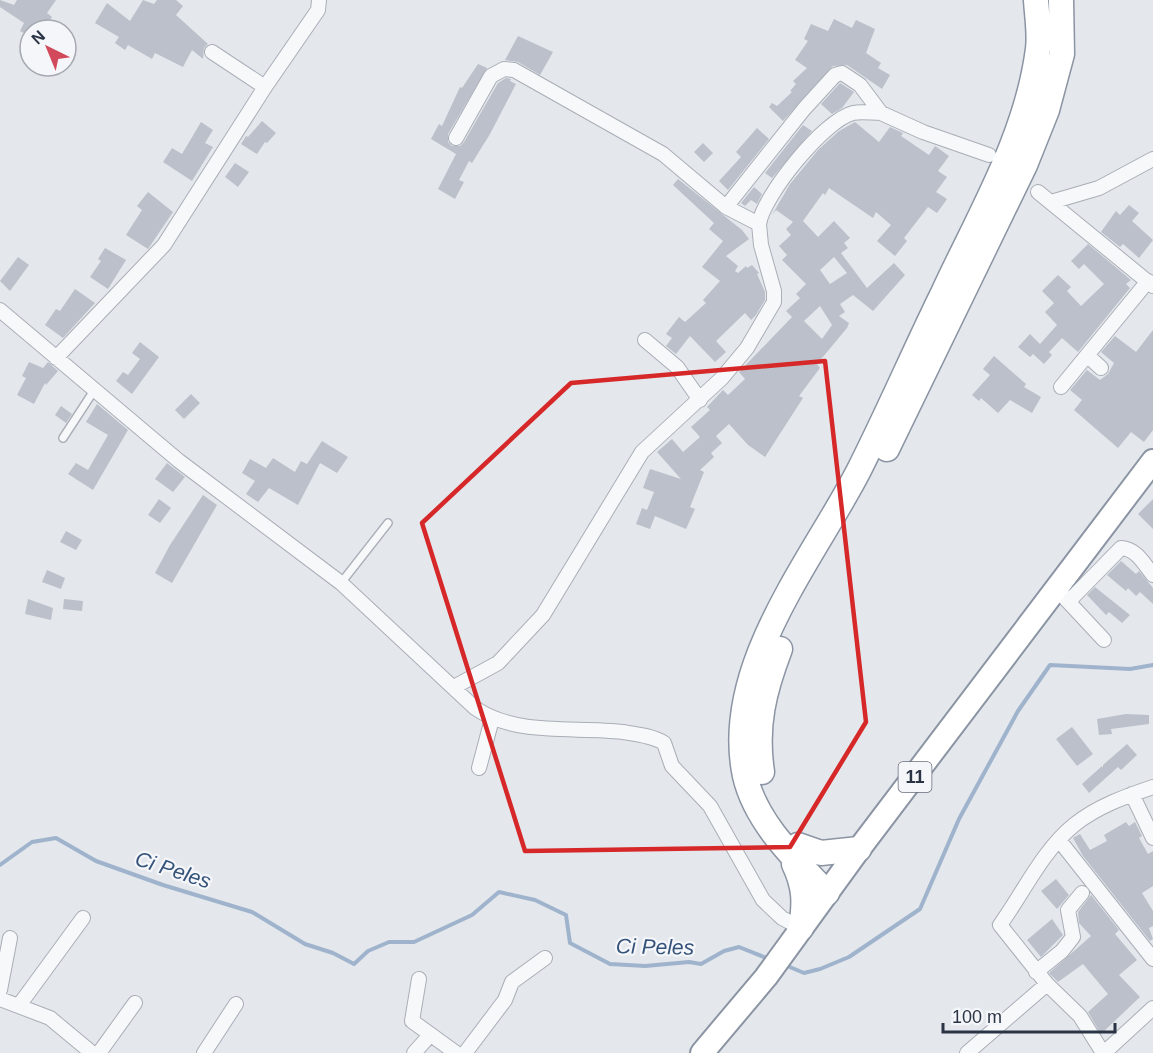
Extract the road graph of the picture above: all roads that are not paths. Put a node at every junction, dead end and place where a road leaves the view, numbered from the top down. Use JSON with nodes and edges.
{"nodes":[{"id":1,"x":319,"y":0,"type":"edge"},
{"id":2,"x":1036,"y":0,"type":"edge"},
{"id":3,"x":1061,"y":0,"type":"edge"},
{"id":4,"x":212,"y":52,"type":"dead end"},
{"id":5,"x":265,"y":87,"type":"junction"},
{"id":6,"x":881,"y":113,"type":"junction"},
{"id":7,"x":456,"y":138,"type":"dead end"},
{"id":8,"x":989,"y":155,"type":"dead end"},
{"id":9,"x":1153,"y":159,"type":"edge"},
{"id":10,"x":1038,"y":192,"type":"dead end"},
{"id":11,"x":1051,"y":202,"type":"junction"},
{"id":12,"x":726,"y":207,"type":"junction"},
{"id":13,"x":759,"y":224,"type":"junction"},
{"id":14,"x":1150,"y":283,"type":"edge"},
{"id":15,"x":0,"y":310,"type":"edge"},
{"id":16,"x":645,"y":340,"type":"dead end"},
{"id":17,"x":1088,"y":357,"type":"junction"},
{"id":18,"x":56,"y":358,"type":"junction"},
{"id":19,"x":1101,"y":368,"type":"dead end"},
{"id":20,"x":1061,"y":387,"type":"dead end"},
{"id":21,"x":95,"y":389,"type":"junction"},
{"id":22,"x":700,"y":399,"type":"junction"},
{"id":23,"x":63,"y":438,"type":"dead end"},
{"id":24,"x":1153,"y":461,"type":"edge"},
{"id":25,"x":388,"y":523,"type":"dead end"},
{"id":26,"x":1153,"y":575,"type":"edge"},
{"id":27,"x":341,"y":584,"type":"junction"},
{"id":28,"x":1062,"y":595,"type":"junction"},
{"id":29,"x":1104,"y":640,"type":"dead end"},
{"id":30,"x":454,"y":687,"type":"junction"},
{"id":31,"x":492,"y":719,"type":"junction"},
{"id":32,"x":479,"y":768,"type":"dead end"},
{"id":33,"x":1153,"y":787,"type":"edge"},
{"id":34,"x":1132,"y":794,"type":"junction"},
{"id":35,"x":1153,"y":838,"type":"edge"},
{"id":36,"x":1059,"y":840,"type":"junction"},
{"id":37,"x":859,"y":849,"type":"junction"},
{"id":38,"x":794,"y":850,"type":"junction"},
{"id":39,"x":831,"y":887,"type":"junction"},
{"id":40,"x":1083,"y":893,"type":"dead end"},
{"id":41,"x":83,"y":918,"type":"dead end"},
{"id":42,"x":794,"y":937,"type":"junction"},
{"id":43,"x":10,"y":938,"type":"dead end"},
{"id":44,"x":1152,"y":957,"type":"edge"},
{"id":45,"x":545,"y":958,"type":"dead end"},
{"id":46,"x":1036,"y":972,"type":"junction"},
{"id":47,"x":420,"y":979,"type":"dead end"},
{"id":48,"x":1047,"y":984,"type":"junction"},
{"id":49,"x":0,"y":990,"type":"edge"},
{"id":50,"x":0,"y":999,"type":"edge"},
{"id":51,"x":135,"y":1003,"type":"dead end"},
{"id":52,"x":20,"y":1004,"type":"junction"},
{"id":53,"x":236,"y":1004,"type":"dead end"},
{"id":54,"x":1153,"y":1008,"type":"edge"},
{"id":55,"x":430,"y":1035,"type":"junction"},
{"id":56,"x":92,"y":1053,"type":"edge"},
{"id":57,"x":99,"y":1053,"type":"edge"},
{"id":58,"x":204,"y":1053,"type":"edge"},
{"id":59,"x":414,"y":1053,"type":"edge"},
{"id":60,"x":456,"y":1053,"type":"edge"},
{"id":61,"x":465,"y":1053,"type":"edge"},
{"id":62,"x":702,"y":1053,"type":"edge"},
{"id":63,"x":968,"y":1053,"type":"edge"},
{"id":64,"x":1104,"y":1053,"type":"edge"}],
"edges":[{"from":1,"to":5,"type":"street"},
{"from":2,"to":38,"type":"highway"},
{"from":3,"to":38,"type":"highway"},
{"from":4,"to":5,"type":"street"},
{"from":5,"to":18,"type":"street"},
{"from":6,"to":8,"type":"street"},
{"from":6,"to":12,"type":"street"},
{"from":6,"to":13,"type":"street"},
{"from":7,"to":12,"type":"street"},
{"from":9,"to":11,"type":"street"},
{"from":10,"to":11,"type":"street"},
{"from":11,"to":14,"type":"street"},
{"from":12,"to":13,"type":"street"},
{"from":13,"to":22,"type":"street"},
{"from":14,"to":17,"type":"street"},
{"from":15,"to":18,"type":"street"},
{"from":16,"to":22,"type":"street"},
{"from":17,"to":19,"type":"street"},
{"from":17,"to":20,"type":"street"},
{"from":18,"to":21,"type":"street"},
{"from":21,"to":23,"type":"lane"},
{"from":21,"to":27,"type":"street"},
{"from":22,"to":30,"type":"street"},
{"from":24,"to":28,"type":"highway","number":"11"},
{"from":25,"to":27,"type":"lane"},
{"from":26,"to":28,"type":"street"},
{"from":27,"to":30,"type":"street"},
{"from":28,"to":29,"type":"street"},
{"from":28,"to":37,"type":"highway","number":"11"},
{"from":30,"to":31,"type":"street"},
{"from":31,"to":32,"type":"street"},
{"from":31,"to":42,"type":"street"},
{"from":33,"to":34,"type":"street"},
{"from":34,"to":35,"type":"street"},
{"from":34,"to":36,"type":"street"},
{"from":36,"to":44,"type":"street"},
{"from":36,"to":46,"type":"street"},
{"from":37,"to":38,"type":"highway"},
{"from":37,"to":39,"type":"highway","number":"11"},
{"from":38,"to":39,"type":"highway"},
{"from":38,"to":42,"type":"highway"},
{"from":39,"to":42,"type":"highway","number":"11"},
{"from":40,"to":46,"type":"street"},
{"from":41,"to":52,"type":"street"},
{"from":42,"to":62,"type":"highway","number":"11"},
{"from":43,"to":49,"type":"street"},
{"from":45,"to":61,"type":"street"},
{"from":46,"to":48,"type":"street"},
{"from":47,"to":55,"type":"street"},
{"from":48,"to":63,"type":"street"},
{"from":48,"to":64,"type":"street"},
{"from":50,"to":52,"type":"street"},
{"from":51,"to":57,"type":"street"},
{"from":52,"to":56,"type":"street"},
{"from":53,"to":58,"type":"street"},
{"from":54,"to":64,"type":"street"},
{"from":55,"to":59,"type":"street"},
{"from":55,"to":60,"type":"street"}]}
